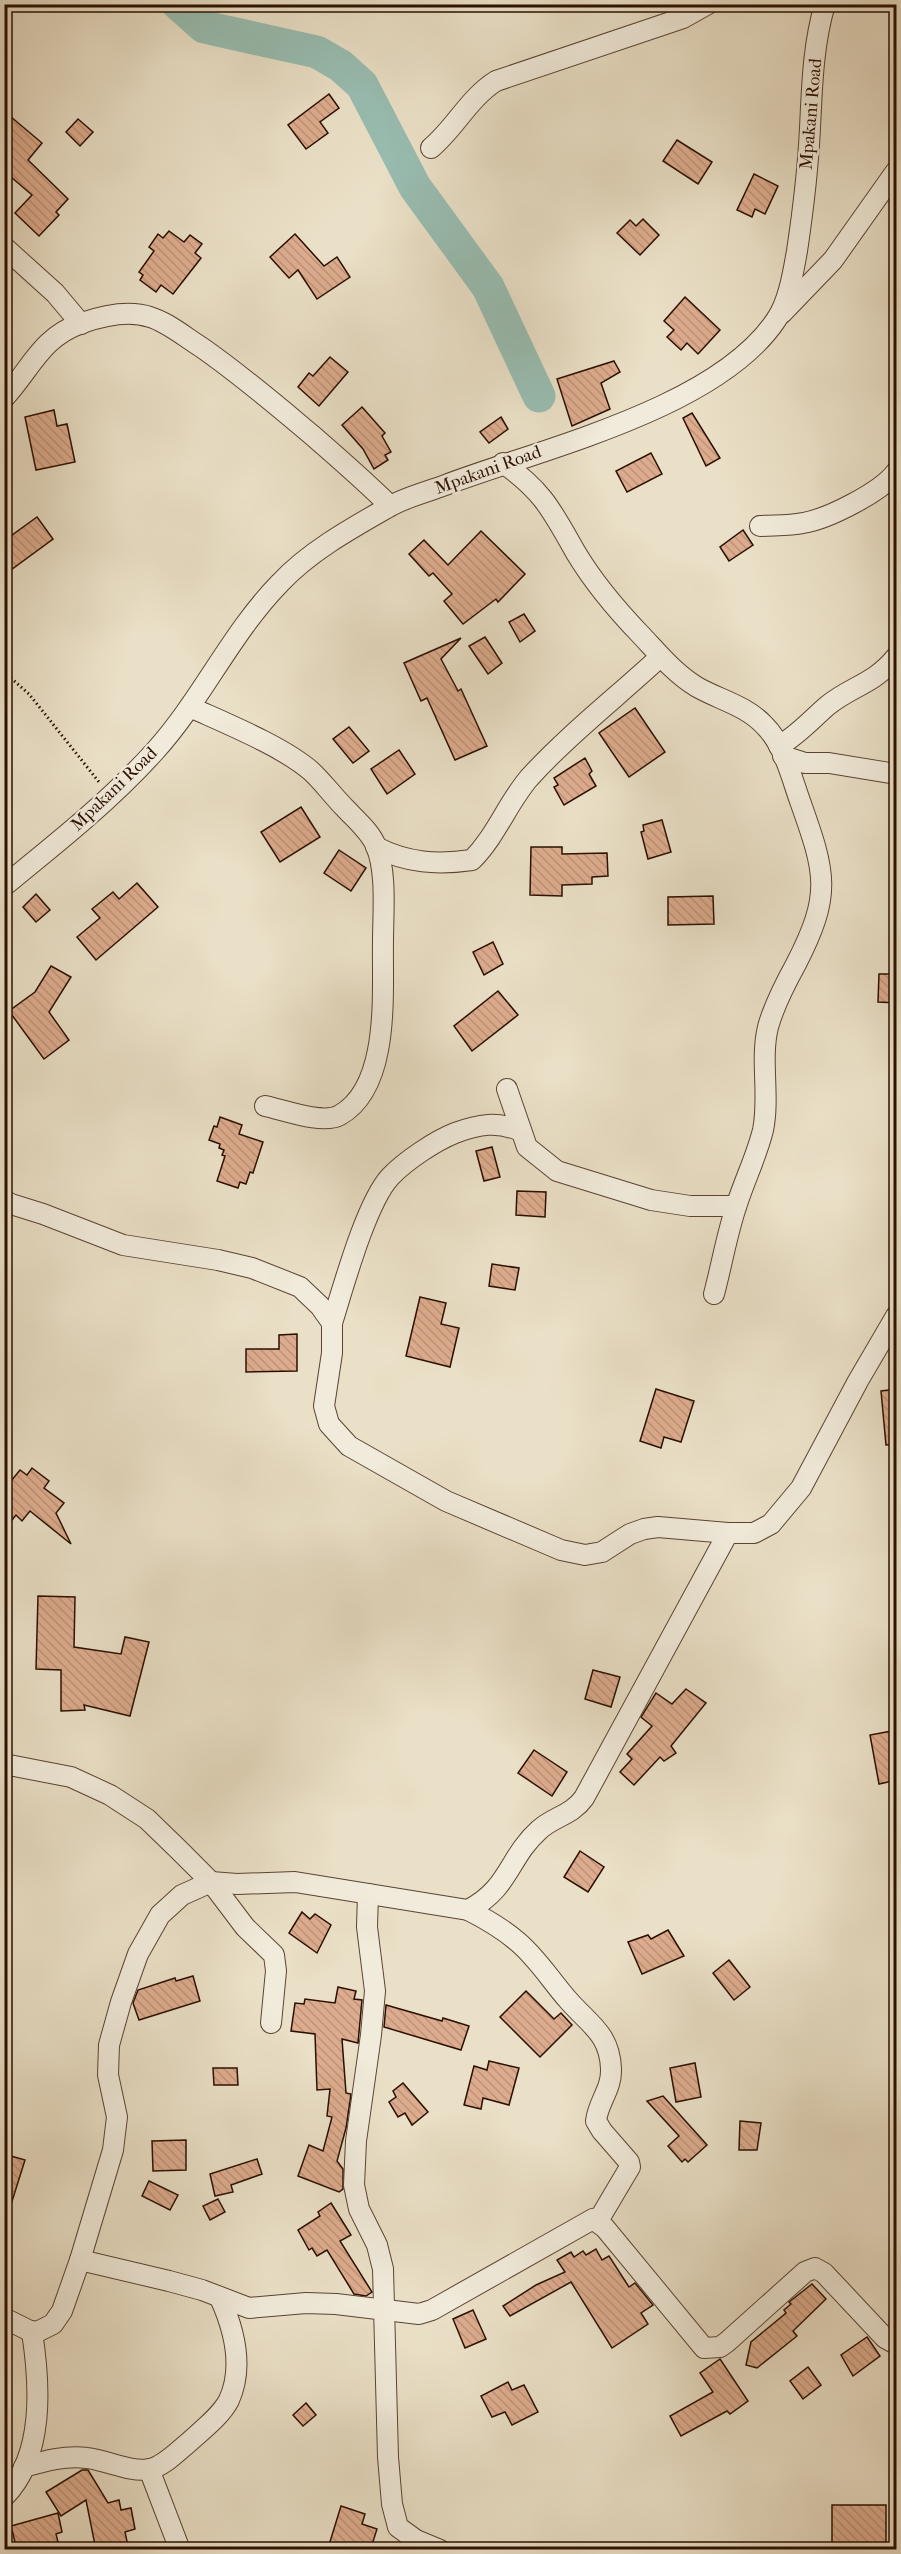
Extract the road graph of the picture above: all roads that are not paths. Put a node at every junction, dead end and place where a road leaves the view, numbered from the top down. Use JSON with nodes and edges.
{"nodes":[{"id":1,"x":708,"y":4,"type":"edge"},
{"id":2,"x":825,"y":4,"type":"edge"},
{"id":3,"x":431,"y":148,"type":"dead end"},
{"id":4,"x":897,"y":171,"type":"edge"},
{"id":5,"x":4,"y":247,"type":"edge"},
{"id":6,"x":779,"y":316,"type":"junction"},
{"id":7,"x":81,"y":324,"type":"junction"},
{"id":8,"x":4,"y":398,"type":"edge"},
{"id":9,"x":503,"y":463,"type":"junction"},
{"id":10,"x":897,"y":472,"type":"edge"},
{"id":11,"x":390,"y":506,"type":"junction"},
{"id":12,"x":760,"y":526,"type":"dead end"},
{"id":13,"x":660,"y":657,"type":"junction"},
{"id":14,"x":897,"y":657,"type":"edge"},
{"id":15,"x":190,"y":707,"type":"junction"},
{"id":16,"x":781,"y":751,"type":"junction"},
{"id":17,"x":897,"y":774,"type":"edge"},
{"id":18,"x":376,"y":847,"type":"junction"},
{"id":19,"x":4,"y":886,"type":"edge"},
{"id":20,"x":507,"y":1089,"type":"dead end"},
{"id":21,"x":265,"y":1106,"type":"dead end"},
{"id":22,"x":521,"y":1131,"type":"junction"},
{"id":23,"x":4,"y":1200,"type":"edge"},
{"id":24,"x":736,"y":1206,"type":"junction"},
{"id":25,"x":714,"y":1294,"type":"dead end"},
{"id":26,"x":897,"y":1316,"type":"edge"},
{"id":27,"x":332,"y":1323,"type":"junction"},
{"id":28,"x":728,"y":1533,"type":"junction"},
{"id":29,"x":4,"y":1764,"type":"edge"},
{"id":30,"x":211,"y":1882,"type":"junction"},
{"id":31,"x":368,"y":1894,"type":"junction"},
{"id":32,"x":468,"y":1910,"type":"junction"},
{"id":33,"x":271,"y":2023,"type":"dead end"},
{"id":34,"x":598,"y":2221,"type":"junction"},
{"id":35,"x":80,"y":2260,"type":"junction"},
{"id":36,"x":220,"y":2298,"type":"junction"},
{"id":37,"x":385,"y":2310,"type":"junction"},
{"id":38,"x":4,"y":2318,"type":"edge"},
{"id":39,"x":32,"y":2332,"type":"junction"},
{"id":40,"x":897,"y":2344,"type":"edge"},
{"id":41,"x":24,"y":2467,"type":"junction"},
{"id":42,"x":149,"y":2469,"type":"junction"},
{"id":43,"x":4,"y":2497,"type":"edge"},
{"id":44,"x":180,"y":2550,"type":"edge"},
{"id":45,"x":440,"y":2550,"type":"edge"}],
"edges":[{"from":1,"to":3,"type":"street"},
{"from":2,"to":6,"type":"street","name":"Mpakani Road"},
{"from":4,"to":6,"type":"street"},
{"from":5,"to":7,"type":"street"},
{"from":6,"to":9,"type":"street","name":"Mpakani Road"},
{"from":7,"to":8,"type":"street"},
{"from":7,"to":11,"type":"street"},
{"from":9,"to":11,"type":"street","name":"Mpakani Road"},
{"from":9,"to":13,"type":"street"},
{"from":10,"to":12,"type":"street"},
{"from":11,"to":15,"type":"street","name":"Mpakani Road"},
{"from":13,"to":16,"type":"street"},
{"from":13,"to":18,"type":"street"},
{"from":14,"to":16,"type":"street"},
{"from":15,"to":18,"type":"street"},
{"from":15,"to":19,"type":"street","name":"Mpakani Road"},
{"from":16,"to":17,"type":"street"},
{"from":16,"to":24,"type":"street"},
{"from":18,"to":21,"type":"street"},
{"from":20,"to":22,"type":"street"},
{"from":22,"to":24,"type":"street"},
{"from":22,"to":27,"type":"street"},
{"from":23,"to":27,"type":"street"},
{"from":24,"to":25,"type":"street"},
{"from":26,"to":28,"type":"street"},
{"from":27,"to":28,"type":"street"},
{"from":28,"to":32,"type":"street"},
{"from":29,"to":30,"type":"street"},
{"from":30,"to":31,"type":"street"},
{"from":30,"to":33,"type":"street"},
{"from":30,"to":35,"type":"street"},
{"from":31,"to":32,"type":"street"},
{"from":31,"to":37,"type":"street"},
{"from":32,"to":34,"type":"street"},
{"from":34,"to":37,"type":"street"},
{"from":34,"to":40,"type":"street"},
{"from":35,"to":36,"type":"street"},
{"from":35,"to":39,"type":"street"},
{"from":36,"to":37,"type":"street"},
{"from":36,"to":42,"type":"street"},
{"from":37,"to":45,"type":"street"},
{"from":38,"to":39,"type":"street"},
{"from":39,"to":41,"type":"street"},
{"from":41,"to":42,"type":"street"},
{"from":41,"to":43,"type":"street"},
{"from":42,"to":44,"type":"street"}]}
